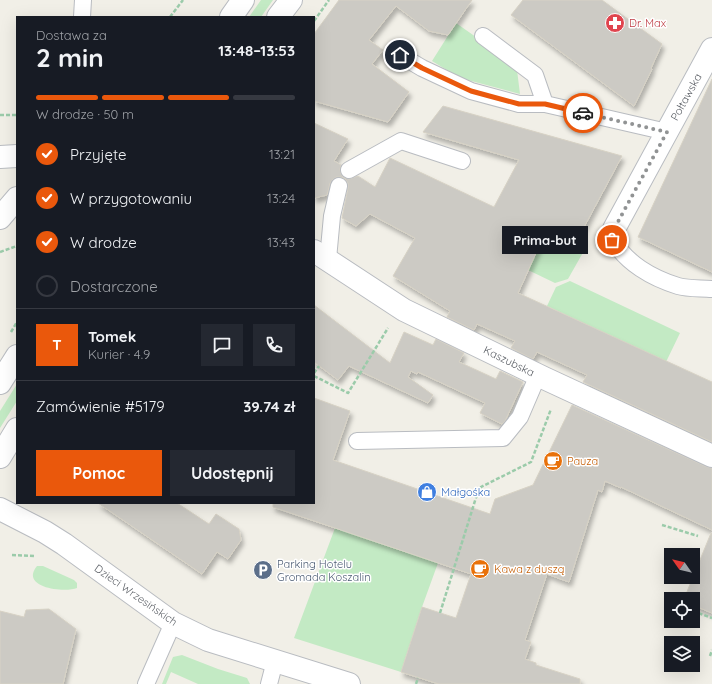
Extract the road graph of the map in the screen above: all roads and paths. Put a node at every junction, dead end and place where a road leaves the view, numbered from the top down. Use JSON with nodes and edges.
{"nodes":[{"id":1,"x":83,"y":0,"type":"edge"},
{"id":2,"x":183,"y":0,"type":"edge"},
{"id":3,"x":244,"y":0,"type":"edge"},
{"id":4,"x":291,"y":0,"type":"edge"},
{"id":5,"x":329,"y":0,"type":"edge"},
{"id":6,"x":82,"y":16,"type":"edge"},
{"id":7,"x":171,"y":16,"type":"edge"},
{"id":8,"x":232,"y":16,"type":"edge"},
{"id":9,"x":279,"y":16,"type":"edge"},
{"id":10,"x":315,"y":20,"type":"edge"},
{"id":11,"x":483,"y":36,"type":"dead end"},
{"id":12,"x":712,"y":49,"type":"edge"},
{"id":13,"x":400,"y":55,"type":"dead end"},
{"id":14,"x":545,"y":104,"type":"junction"},
{"id":15,"x":16,"y":115,"type":"edge"},
{"id":16,"x":0,"y":116,"type":"edge"},
{"id":17,"x":667,"y":132,"type":"junction"},
{"id":18,"x":16,"y":156,"type":"edge"},
{"id":19,"x":0,"y":158,"type":"edge"},
{"id":20,"x":462,"y":161,"type":"dead end"},
{"id":21,"x":349,"y":170,"type":"dead end"},
{"id":22,"x":339,"y":186,"type":"dead end"},
{"id":23,"x":16,"y":199,"type":"edge"},
{"id":24,"x":0,"y":218,"type":"edge"},
{"id":25,"x":614,"y":229,"type":"joint"},
{"id":26,"x":16,"y":246,"type":"edge"},
{"id":27,"x":0,"y":252,"type":"edge"},
{"id":28,"x":321,"y":255,"type":"edge"},
{"id":29,"x":712,"y":289,"type":"edge"},
{"id":30,"x":392,"y":322,"type":"dead end"},
{"id":31,"x":16,"y":358,"type":"edge"},
{"id":32,"x":319,"y":366,"type":"dead end"},
{"id":33,"x":315,"y":372,"type":"edge"},
{"id":34,"x":538,"y":375,"type":"junction"},
{"id":35,"x":315,"y":376,"type":"edge"},
{"id":36,"x":0,"y":383,"type":"edge"},
{"id":37,"x":560,"y":386,"type":"junction"},
{"id":38,"x":16,"y":431,"type":"edge"},
{"id":39,"x":356,"y":441,"type":"dead end"},
{"id":40,"x":712,"y":456,"type":"edge"},
{"id":41,"x":0,"y":457,"type":"edge"},
{"id":42,"x":0,"y":509,"type":"edge"},
{"id":43,"x":662,"y":525,"type":"dead end"},
{"id":44,"x":698,"y":536,"type":"dead end"},
{"id":45,"x":12,"y":555,"type":"dead end"},
{"id":46,"x":35,"y":556,"type":"dead end"},
{"id":47,"x":440,"y":613,"type":"dead end"},
{"id":48,"x":700,"y":614,"type":"edge"},
{"id":49,"x":712,"y":618,"type":"edge"},
{"id":50,"x":173,"y":622,"type":"junction"},
{"id":51,"x":712,"y":650,"type":"edge"},
{"id":52,"x":710,"y":656,"type":"dead end"},
{"id":53,"x":275,"y":661,"type":"junction"},
{"id":54,"x":418,"y":678,"type":"dead end"},
{"id":55,"x":146,"y":684,"type":"edge"},
{"id":56,"x":269,"y":684,"type":"edge"},
{"id":57,"x":349,"y":684,"type":"edge"},
{"id":58,"x":416,"y":684,"type":"edge"}],
"edges":[{"from":1,"to":6,"type":"lane"},
{"from":2,"to":7,"type":"path"},
{"from":3,"to":8,"type":"street"},
{"from":4,"to":9,"type":"street"},
{"from":5,"to":10,"type":"path"},
{"from":11,"to":14,"type":"lane"},
{"from":12,"to":17,"type":"street","name":"Połtawska"},
{"from":13,"to":14,"type":"lane"},
{"from":14,"to":17,"type":"lane"},
{"from":15,"to":16,"type":"path"},
{"from":17,"to":25,"type":"street","name":"Połtawska"},
{"from":18,"to":19,"type":"street"},
{"from":20,"to":21,"type":"lane"},
{"from":22,"to":28,"type":"lane"},
{"from":23,"to":24,"type":"street"},
{"from":25,"to":29,"type":"lane"},
{"from":26,"to":27,"type":"path"},
{"from":28,"to":34,"type":"street","name":"Kaszubska"},
{"from":30,"to":35,"type":"path"},
{"from":31,"to":36,"type":"street"},
{"from":32,"to":33,"type":"path"},
{"from":34,"to":37,"type":"street","name":"Kaszubska"},
{"from":34,"to":39,"type":"lane"},
{"from":37,"to":40,"type":"street","name":"Kaszubska"},
{"from":37,"to":47,"type":"path"},
{"from":38,"to":41,"type":"street"},
{"from":42,"to":50,"type":"street","name":"Dzieci Wrzesińskich"},
{"from":43,"to":44,"type":"path"},
{"from":45,"to":46,"type":"path"},
{"from":48,"to":49,"type":"path"},
{"from":50,"to":53,"type":"street","name":"Dzieci Wrzesińskich"},
{"from":50,"to":55,"type":"lane"},
{"from":51,"to":52,"type":"path"},
{"from":53,"to":56,"type":"lane"},
{"from":53,"to":57,"type":"street","name":"Dzieci Wrzesińskich"},
{"from":54,"to":58,"type":"path"}]}
